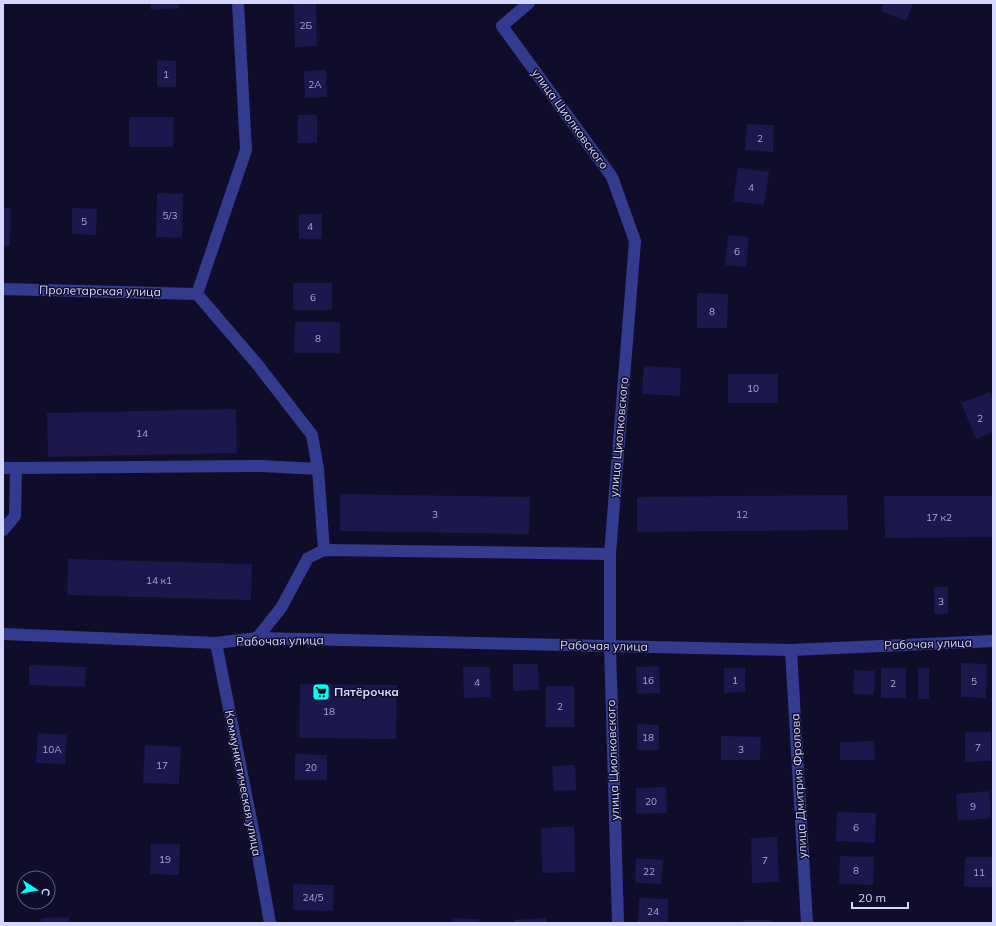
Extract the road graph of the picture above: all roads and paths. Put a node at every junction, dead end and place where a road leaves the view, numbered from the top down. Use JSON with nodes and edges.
{"nodes":[{"id":1,"x":238,"y":3,"type":"edge"},
{"id":2,"x":529,"y":3,"type":"edge"},
{"id":3,"x":3,"y":289,"type":"edge"},
{"id":4,"x":197,"y":294,"type":"junction"},
{"id":5,"x":3,"y":468,"type":"edge"},
{"id":6,"x":16,"y":468,"type":"junction"},
{"id":7,"x":318,"y":469,"type":"junction"},
{"id":8,"x":3,"y":530,"type":"edge"},
{"id":9,"x":324,"y":550,"type":"junction"},
{"id":10,"x":610,"y":554,"type":"junction"},
{"id":11,"x":3,"y":634,"type":"edge"},
{"id":12,"x":257,"y":638,"type":"junction"},
{"id":13,"x":993,"y":641,"type":"edge"},
{"id":14,"x":216,"y":643,"type":"junction"},
{"id":15,"x":610,"y":646,"type":"junction"},
{"id":16,"x":791,"y":650,"type":"junction"},
{"id":17,"x":270,"y":923,"type":"edge"},
{"id":18,"x":618,"y":923,"type":"edge"},
{"id":19,"x":807,"y":923,"type":"edge"}],
"edges":[{"from":1,"to":4,"type":"street"},
{"from":2,"to":10,"type":"street","name":"улица Циолковского"},
{"from":3,"to":4,"type":"street","name":"Пролетарская улица"},
{"from":4,"to":7,"type":"street"},
{"from":5,"to":6,"type":"street"},
{"from":6,"to":7,"type":"street"},
{"from":6,"to":8,"type":"street"},
{"from":7,"to":9,"type":"street"},
{"from":9,"to":10,"type":"street"},
{"from":9,"to":12,"type":"street"},
{"from":10,"to":15,"type":"street","name":"улица Циолковского"},
{"from":11,"to":14,"type":"street","name":"Рабочая улица"},
{"from":12,"to":14,"type":"street","name":"Рабочая улица"},
{"from":12,"to":15,"type":"street","name":"Рабочая улица"},
{"from":13,"to":16,"type":"street","name":"Рабочая улица"},
{"from":14,"to":17,"type":"street","name":"Коммунистическая улица"},
{"from":15,"to":16,"type":"street","name":"Рабочая улица"},
{"from":15,"to":18,"type":"street","name":"улица Циолковского"},
{"from":16,"to":19,"type":"street","name":"улица Дмитрия Фролова"}]}
